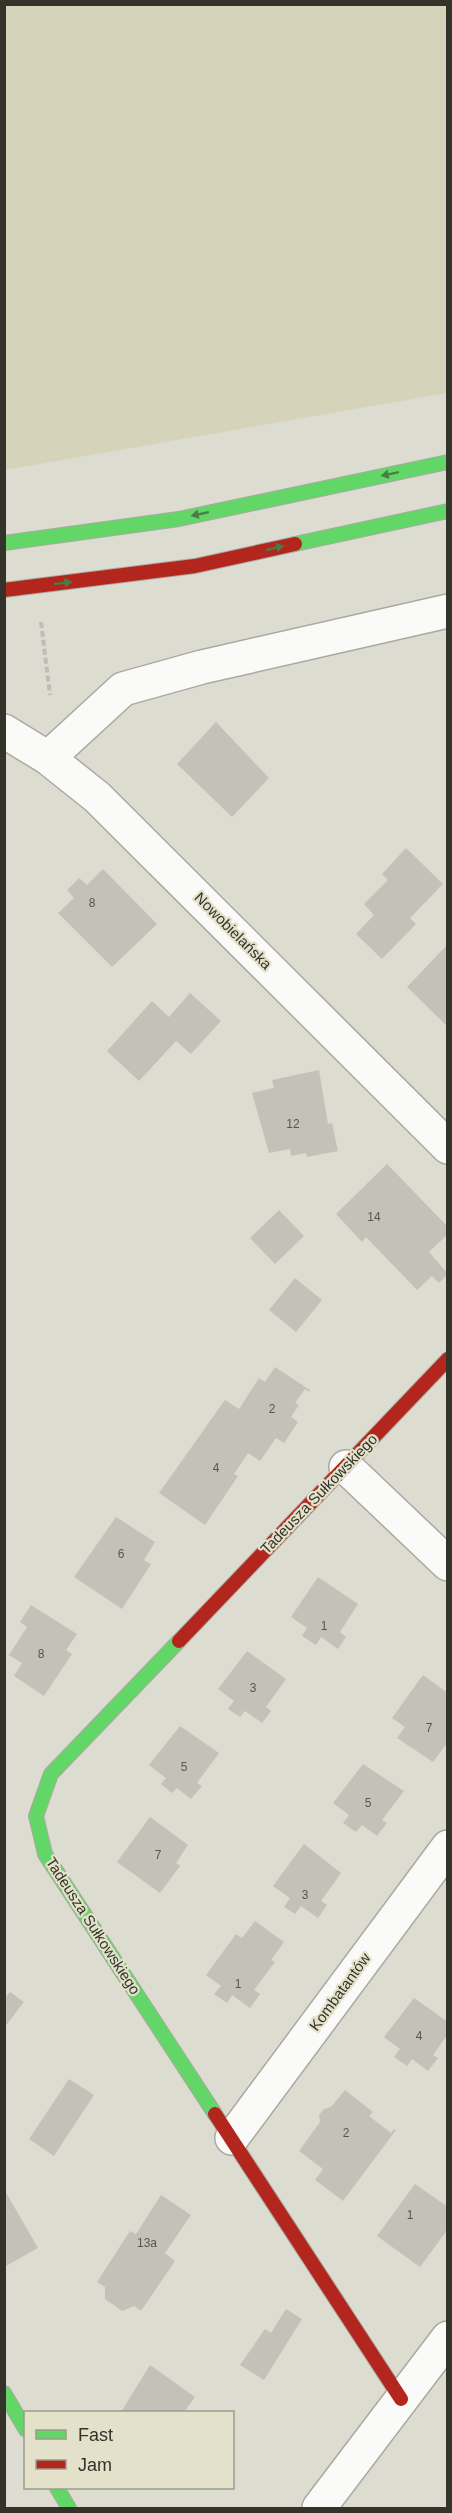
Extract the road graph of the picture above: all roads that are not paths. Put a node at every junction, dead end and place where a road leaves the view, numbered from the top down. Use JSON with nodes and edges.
{"nodes":[{"id":1,"x":447,"y":462,"type":"edge"},
{"id":2,"x":447,"y":511,"type":"edge"},
{"id":3,"x":4,"y":543,"type":"edge"},
{"id":4,"x":4,"y":590,"type":"edge"},
{"id":5,"x":447,"y":611,"type":"edge"},
{"id":6,"x":4,"y":731,"type":"edge"},
{"id":7,"x":48,"y":758,"type":"junction"},
{"id":8,"x":447,"y":1148,"type":"edge"},
{"id":9,"x":447,"y":1359,"type":"edge"},
{"id":10,"x":346,"y":1467,"type":"junction"},
{"id":11,"x":447,"y":1564,"type":"edge"},
{"id":12,"x":447,"y":1847,"type":"edge"},
{"id":13,"x":232,"y":2138,"type":"junction"},
{"id":14,"x":447,"y":2338,"type":"edge"},
{"id":15,"x":4,"y":2393,"type":"edge"},
{"id":16,"x":401,"y":2399,"type":"junction"},
{"id":17,"x":24,"y":2427,"type":"edge"},
{"id":18,"x":58,"y":2489,"type":"edge"},
{"id":19,"x":69,"y":2508,"type":"edge"},
{"id":20,"x":320,"y":2508,"type":"edge"}],
"edges":[{"from":1,"to":3,"type":"street","one_way":true},
{"from":4,"to":2,"type":"street","one_way":true},
{"from":5,"to":7,"type":"street"},
{"from":6,"to":7,"type":"street","name":"Nowobielańska"},
{"from":7,"to":8,"type":"street","name":"Nowobielańska"},
{"from":9,"to":10,"type":"street","name":"Tadeusza Sułkowskiego"},
{"from":10,"to":11,"type":"street"},
{"from":10,"to":13,"type":"street","name":"Tadeusza Sułkowskiego"},
{"from":12,"to":13,"type":"street","name":"Kombatantów"},
{"from":13,"to":16,"type":"street","name":"Tadeusza Sułkowskiego"},
{"from":14,"to":16,"type":"street"},
{"from":15,"to":17,"type":"street"},
{"from":16,"to":20,"type":"street"},
{"from":18,"to":19,"type":"street"}]}
